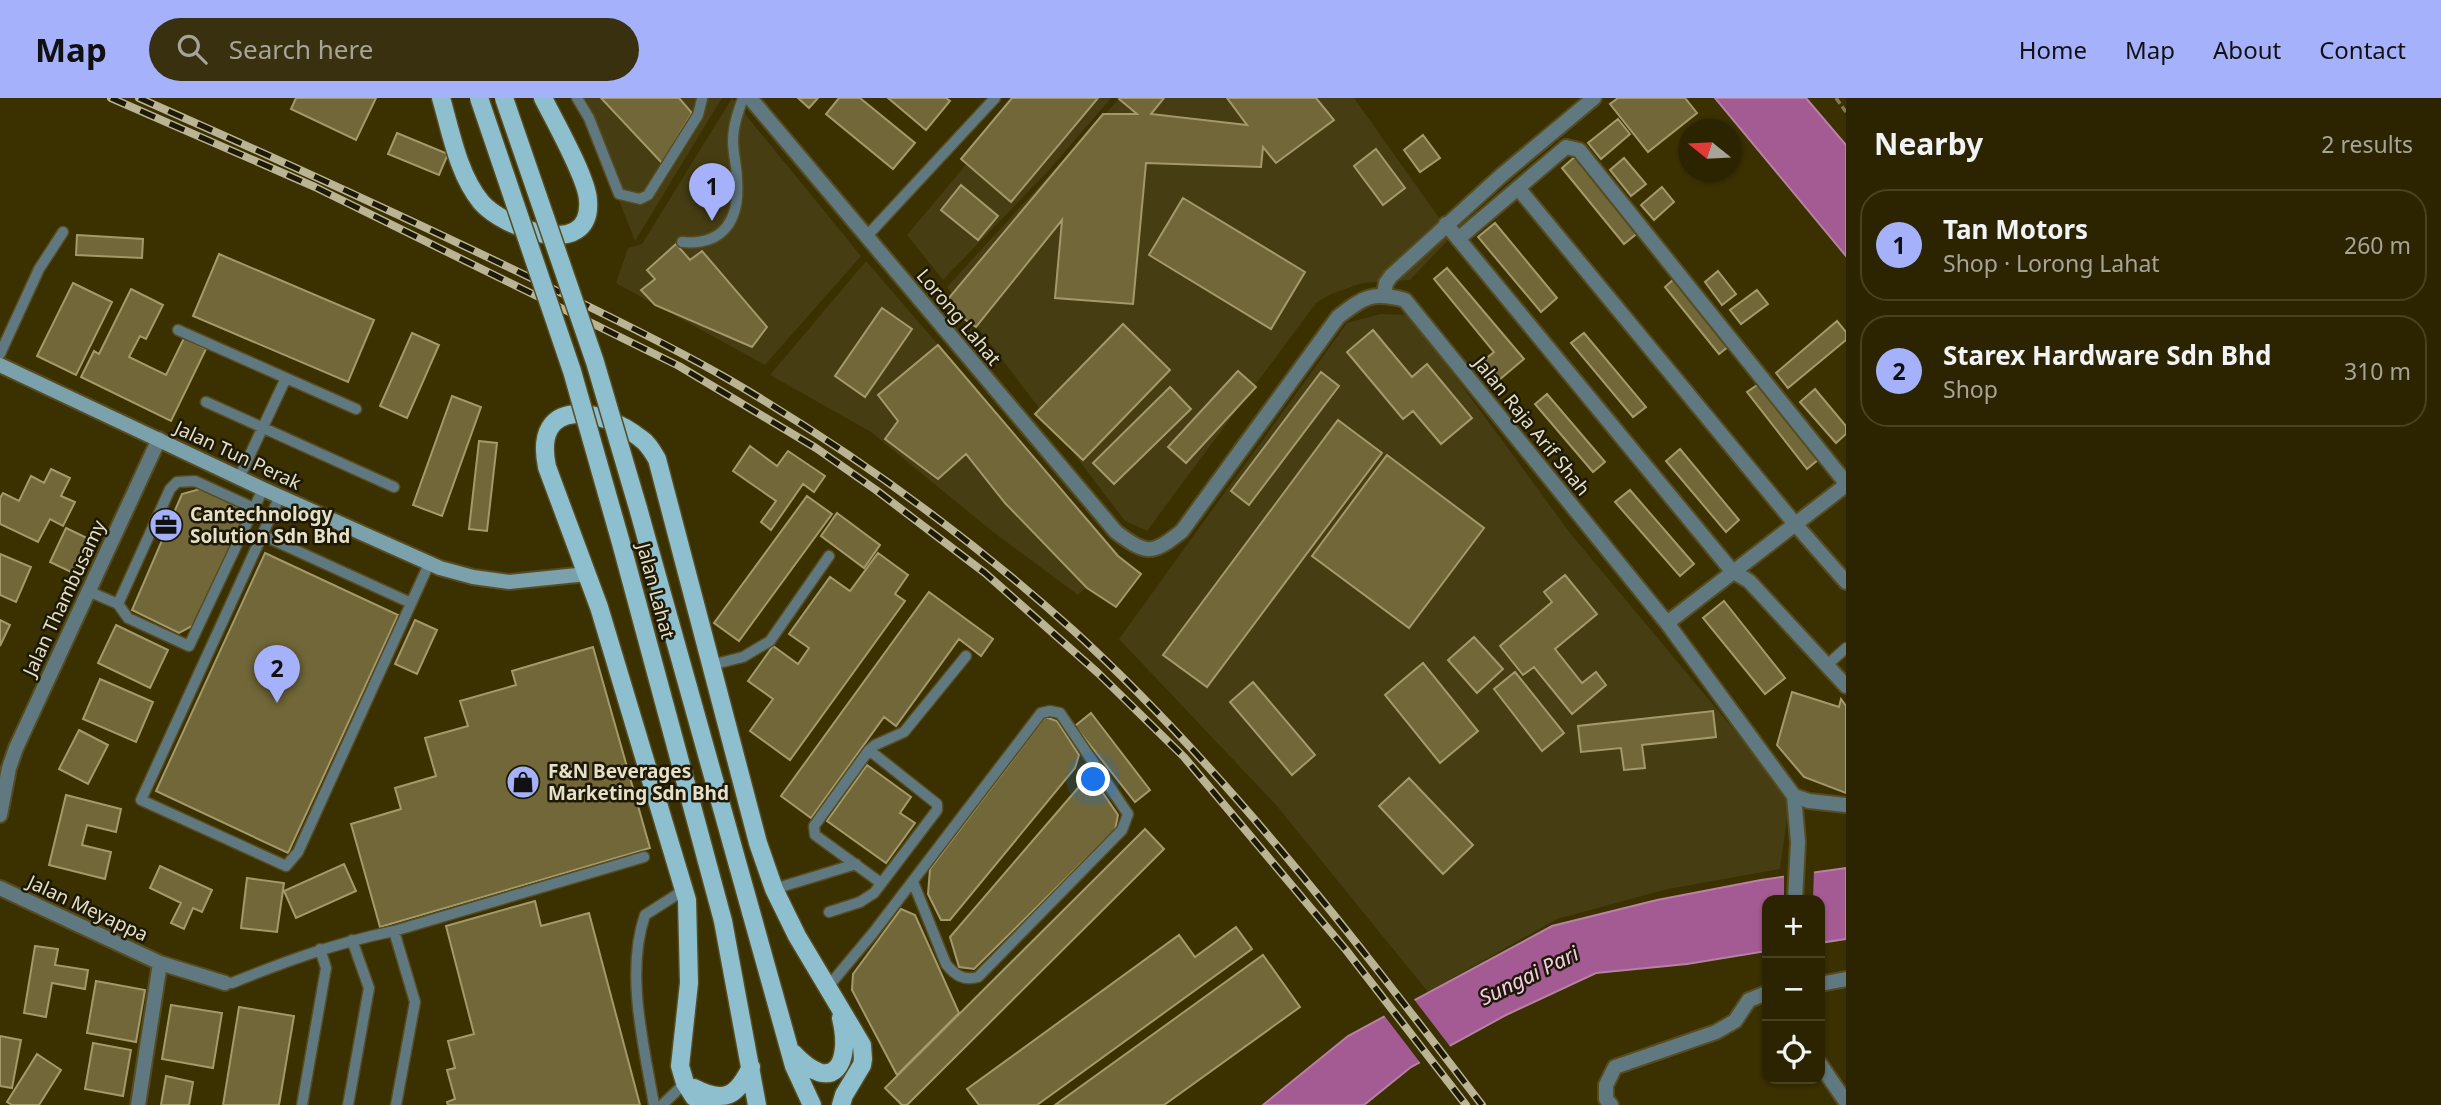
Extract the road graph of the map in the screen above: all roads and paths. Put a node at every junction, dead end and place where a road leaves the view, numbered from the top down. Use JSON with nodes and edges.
{"nodes":[{"id":1,"x":441,"y":98,"type":"edge"},
{"id":2,"x":479,"y":98,"type":"edge"},
{"id":3,"x":504,"y":98,"type":"edge"},
{"id":4,"x":542,"y":98,"type":"edge"},
{"id":5,"x":577,"y":98,"type":"edge"},
{"id":6,"x":702,"y":98,"type":"edge"},
{"id":7,"x":743,"y":98,"type":"edge"},
{"id":8,"x":750,"y":98,"type":"edge"},
{"id":9,"x":1594,"y":98,"type":"edge"},
{"id":10,"x":1836,"y":98,"type":"edge"},
{"id":11,"x":989,"y":100,"type":"edge"},
{"id":12,"x":1846,"y":112,"type":"edge"},
{"id":13,"x":1518,"y":188,"type":"junction"},
{"id":14,"x":1446,"y":224,"type":"junction"},
{"id":15,"x":63,"y":232,"type":"dead end"},
{"id":16,"x":866,"y":237,"type":"junction"},
{"id":17,"x":1458,"y":239,"type":"junction"},
{"id":18,"x":681,"y":242,"type":"dead end"},
{"id":19,"x":1384,"y":294,"type":"junction"},
{"id":20,"x":178,"y":330,"type":"dead end"},
{"id":21,"x":0,"y":354,"type":"edge"},
{"id":22,"x":0,"y":365,"type":"edge"},
{"id":23,"x":286,"y":378,"type":"junction"},
{"id":24,"x":206,"y":402,"type":"dead end"},
{"id":25,"x":356,"y":408,"type":"dead end"},
{"id":26,"x":263,"y":428,"type":"junction"},
{"id":27,"x":159,"y":439,"type":"junction"},
{"id":28,"x":239,"y":478,"type":"junction"},
{"id":29,"x":1846,"y":484,"type":"edge"},
{"id":30,"x":394,"y":487,"type":"dead end"},
{"id":31,"x":263,"y":489,"type":"junction"},
{"id":32,"x":279,"y":496,"type":"junction"},
{"id":33,"x":254,"y":508,"type":"junction"},
{"id":34,"x":1796,"y":525,"type":"junction"},
{"id":35,"x":262,"y":535,"type":"junction"},
{"id":36,"x":829,"y":556,"type":"dead end"},
{"id":37,"x":429,"y":564,"type":"junction"},
{"id":38,"x":1732,"y":571,"type":"junction"},
{"id":39,"x":587,"y":574,"type":"junction"},
{"id":40,"x":1846,"y":582,"type":"edge"},
{"id":41,"x":88,"y":591,"type":"junction"},
{"id":42,"x":411,"y":603,"type":"junction"},
{"id":43,"x":118,"y":604,"type":"junction"},
{"id":44,"x":1667,"y":623,"type":"junction"},
{"id":45,"x":1846,"y":648,"type":"edge"},
{"id":46,"x":966,"y":656,"type":"dead end"},
{"id":47,"x":710,"y":665,"type":"junction"},
{"id":48,"x":1827,"y":665,"type":"junction"},
{"id":49,"x":1846,"y":686,"type":"edge"},
{"id":50,"x":869,"y":750,"type":"junction"},
{"id":51,"x":1794,"y":796,"type":"junction"},
{"id":52,"x":1846,"y":805,"type":"edge"},
{"id":53,"x":0,"y":816,"type":"edge"},
{"id":54,"x":645,"y":857,"type":"dead end"},
{"id":55,"x":856,"y":864,"type":"junction"},
{"id":56,"x":913,"y":882,"type":"junction"},
{"id":57,"x":881,"y":883,"type":"junction"},
{"id":58,"x":0,"y":888,"type":"edge"},
{"id":59,"x":774,"y":889,"type":"junction"},
{"id":60,"x":684,"y":890,"type":"junction"},
{"id":61,"x":1795,"y":895,"type":"edge"},
{"id":62,"x":829,"y":912,"type":"dead end"},
{"id":63,"x":394,"y":931,"type":"junction"},
{"id":64,"x":352,"y":940,"type":"junction"},
{"id":65,"x":320,"y":949,"type":"junction"},
{"id":66,"x":160,"y":963,"type":"junction"},
{"id":67,"x":1846,"y":979,"type":"edge"},
{"id":68,"x":225,"y":983,"type":"joint"},
{"id":69,"x":1825,"y":983,"type":"edge"},
{"id":70,"x":826,"y":989,"type":"junction"},
{"id":71,"x":1762,"y":995,"type":"edge"},
{"id":72,"x":838,"y":1005,"type":"junction"},
{"id":73,"x":789,"y":1048,"type":"junction"},
{"id":74,"x":751,"y":1067,"type":"junction"},
{"id":75,"x":1825,"y":1071,"type":"edge"},
{"id":76,"x":685,"y":1083,"type":"junction"},
{"id":77,"x":1608,"y":1102,"type":"edge"},
{"id":78,"x":1846,"y":1102,"type":"edge"},
{"id":79,"x":138,"y":1105,"type":"edge"},
{"id":80,"x":302,"y":1105,"type":"edge"},
{"id":81,"x":348,"y":1105,"type":"edge"},
{"id":82,"x":396,"y":1105,"type":"edge"},
{"id":83,"x":654,"y":1105,"type":"edge"},
{"id":84,"x":662,"y":1105,"type":"edge"},
{"id":85,"x":708,"y":1105,"type":"edge"},
{"id":86,"x":757,"y":1105,"type":"edge"},
{"id":87,"x":812,"y":1105,"type":"edge"},
{"id":88,"x":841,"y":1105,"type":"edge"}],
"edges":[{"from":1,"to":4,"type":"main road"},
{"from":2,"to":74,"type":"main road","name":"Jalan Lahat","bridge":true},
{"from":3,"to":73,"type":"main road","name":"Jalan Lahat","bridge":true},
{"from":5,"to":6,"type":"lane"},
{"from":7,"to":18,"type":"lane"},
{"from":8,"to":16,"type":"street","name":"Lorong Lahat"},
{"from":9,"to":14,"type":"street"},
{"from":10,"to":12,"type":"path"},
{"from":11,"to":16,"type":"lane"},
{"from":13,"to":17,"type":"street"},
{"from":13,"to":29,"type":"street"},
{"from":13,"to":34,"type":"street"},
{"from":14,"to":17,"type":"street"},
{"from":14,"to":19,"type":"street"},
{"from":15,"to":21,"type":"lane"},
{"from":16,"to":19,"type":"street","name":"Lorong Lahat"},
{"from":17,"to":38,"type":"street"},
{"from":19,"to":44,"type":"street","name":"Jalan Raja Arif Shah"},
{"from":20,"to":23,"type":"lane"},
{"from":22,"to":27,"type":"main road","name":"Jalan Tun Perak"},
{"from":23,"to":25,"type":"lane"},
{"from":23,"to":26,"type":"lane"},
{"from":24,"to":26,"type":"lane"},
{"from":26,"to":28,"type":"lane"},
{"from":26,"to":30,"type":"lane"},
{"from":27,"to":28,"type":"main road","name":"Jalan Tun Perak"},
{"from":27,"to":41,"type":"street","name":"Jalan Thambusamy"},
{"from":28,"to":31,"type":"main road","name":"Jalan Tun Perak"},
{"from":29,"to":34,"type":"street"},
{"from":31,"to":32,"type":"main road","name":"Jalan Tun Perak"},
{"from":31,"to":33,"type":"lane"},
{"from":32,"to":35,"type":"lane"},
{"from":32,"to":37,"type":"main road","name":"Jalan Tun Perak"},
{"from":33,"to":43,"type":"lane"},
{"from":33,"to":43,"type":"lane"},
{"from":34,"to":38,"type":"street"},
{"from":34,"to":40,"type":"street"},
{"from":35,"to":42,"type":"lane"},
{"from":35,"to":42,"type":"lane"},
{"from":36,"to":47,"type":"lane"},
{"from":37,"to":39,"type":"main road","name":"Jalan Tun Perak"},
{"from":37,"to":42,"type":"lane"},
{"from":38,"to":44,"type":"street"},
{"from":38,"to":48,"type":"street"},
{"from":39,"to":47,"type":"main road"},
{"from":39,"to":60,"type":"main road"},
{"from":41,"to":43,"type":"lane"},
{"from":41,"to":53,"type":"street","name":"Jalan Thambusamy"},
{"from":44,"to":51,"type":"street","name":"Jalan Raja Arif Shah"},
{"from":45,"to":48,"type":"lane"},
{"from":46,"to":50,"type":"lane"},
{"from":47,"to":59,"type":"main road"},
{"from":48,"to":49,"type":"street"},
{"from":50,"to":55,"type":"lane"},
{"from":50,"to":57,"type":"lane"},
{"from":51,"to":52,"type":"street"},
{"from":51,"to":61,"type":"street"},
{"from":54,"to":63,"type":"lane"},
{"from":55,"to":57,"type":"lane"},
{"from":55,"to":59,"type":"lane"},
{"from":56,"to":56,"type":"lane"},
{"from":56,"to":70,"type":"lane"},
{"from":57,"to":62,"type":"lane"},
{"from":58,"to":66,"type":"street","name":"Jalan Meyappa"},
{"from":59,"to":70,"type":"main road"},
{"from":60,"to":76,"type":"main road"},
{"from":60,"to":83,"type":"lane"},
{"from":63,"to":64,"type":"lane"},
{"from":63,"to":82,"type":"lane"},
{"from":64,"to":65,"type":"lane"},
{"from":64,"to":81,"type":"lane"},
{"from":65,"to":68,"type":"lane"},
{"from":65,"to":80,"type":"lane"},
{"from":66,"to":68,"type":"street","name":"Jalan Meyappa"},
{"from":66,"to":79,"type":"street","name":"Jalan Meyappa"},
{"from":67,"to":69,"type":"street"},
{"from":70,"to":72,"type":"main road"},
{"from":71,"to":77,"type":"street"},
{"from":72,"to":73,"type":"main road"},
{"from":72,"to":88,"type":"main road"},
{"from":73,"to":87,"type":"main road","name":"Jalan Lahat"},
{"from":74,"to":76,"type":"main road"},
{"from":74,"to":86,"type":"main road","name":"Jalan Lahat"},
{"from":75,"to":78,"type":"street"},
{"from":76,"to":84,"type":"lane"},
{"from":76,"to":85,"type":"main road"}]}
